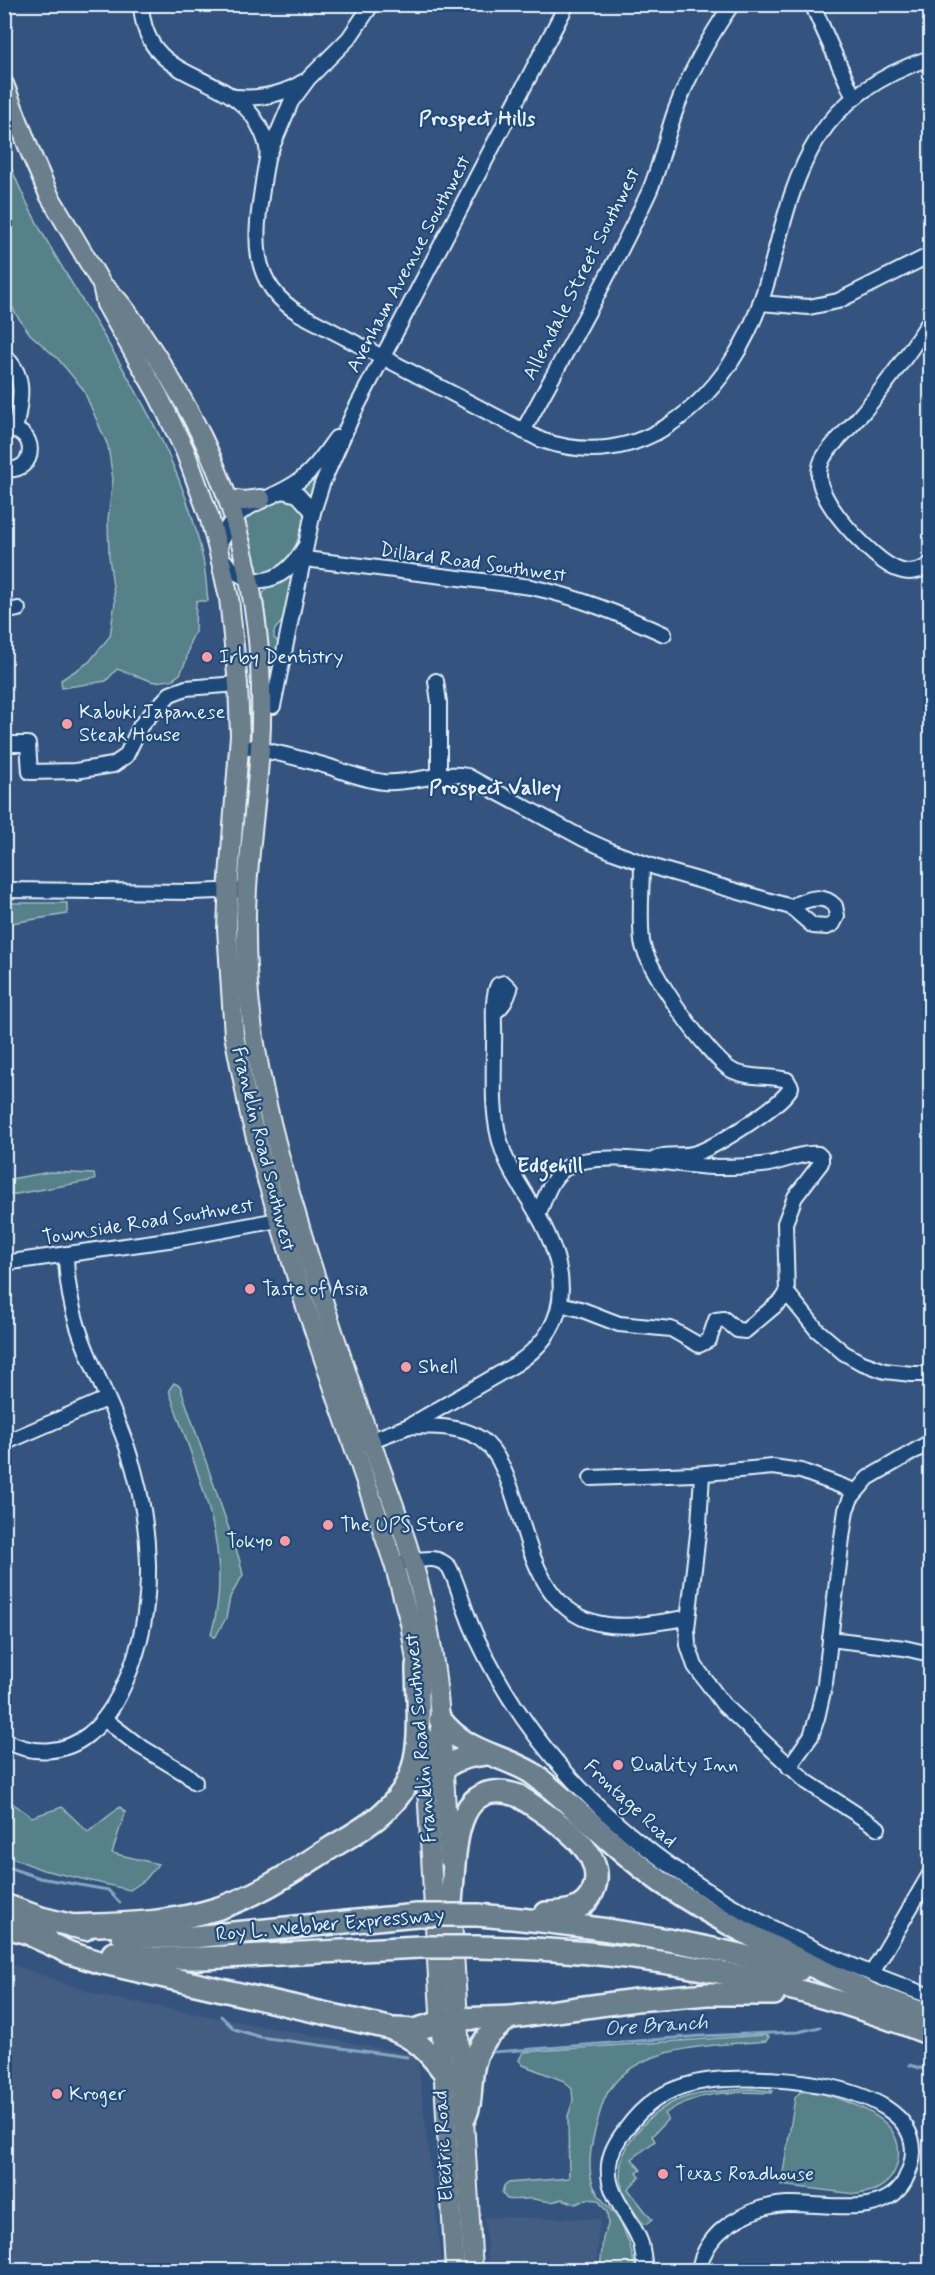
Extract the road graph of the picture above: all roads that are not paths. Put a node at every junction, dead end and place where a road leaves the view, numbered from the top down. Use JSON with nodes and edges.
{"nodes":[{"id":1,"x":141,"y":4,"type":"edge"},
{"id":2,"x":372,"y":4,"type":"edge"},
{"id":3,"x":567,"y":4,"type":"edge"},
{"id":4,"x":732,"y":4,"type":"edge"},
{"id":5,"x":812,"y":4,"type":"edge"},
{"id":6,"x":930,"y":58,"type":"edge"},
{"id":7,"x":308,"y":79,"type":"junction"},
{"id":8,"x":4,"y":84,"type":"edge"},
{"id":9,"x":236,"y":98,"type":"junction"},
{"id":10,"x":854,"y":98,"type":"junction"},
{"id":11,"x":269,"y":155,"type":"junction"},
{"id":12,"x":930,"y":255,"type":"edge"},
{"id":13,"x":102,"y":285,"type":"junction"},
{"id":14,"x":760,"y":303,"type":"junction"},
{"id":15,"x":930,"y":321,"type":"edge"},
{"id":16,"x":4,"y":356,"type":"edge"},
{"id":17,"x":382,"y":357,"type":"junction"},
{"id":18,"x":353,"y":414,"type":"junction"},
{"id":19,"x":10,"y":430,"type":"edge"},
{"id":20,"x":524,"y":431,"type":"junction"},
{"id":21,"x":4,"y":469,"type":"edge"},
{"id":22,"x":282,"y":491,"type":"junction"},
{"id":23,"x":261,"y":500,"type":"joint"},
{"id":24,"x":231,"y":508,"type":"junction"},
{"id":25,"x":313,"y":512,"type":"junction"},
{"id":26,"x":309,"y":538,"type":"junction"},
{"id":27,"x":219,"y":553,"type":"junction"},
{"id":28,"x":305,"y":559,"type":"junction"},
{"id":29,"x":930,"y":564,"type":"edge"},
{"id":30,"x":249,"y":580,"type":"junction"},
{"id":31,"x":664,"y":634,"type":"dead end"},
{"id":32,"x":436,"y":681,"type":"dead end"},
{"id":33,"x":238,"y":684,"type":"junction"},
{"id":34,"x":273,"y":706,"type":"dead end"},
{"id":35,"x":4,"y":744,"type":"edge"},
{"id":36,"x":239,"y":746,"type":"junction"},
{"id":37,"x":260,"y":749,"type":"junction"},
{"id":38,"x":439,"y":775,"type":"junction"},
{"id":39,"x":642,"y":863,"type":"junction"},
{"id":40,"x":4,"y":891,"type":"edge"},
{"id":41,"x":228,"y":891,"type":"junction"},
{"id":42,"x":247,"y":891,"type":"junction"},
{"id":43,"x":791,"y":907,"type":"dead end"},
{"id":44,"x":495,"y":1012,"type":"dead end"},
{"id":45,"x":650,"y":1161,"type":"junction"},
{"id":46,"x":538,"y":1215,"type":"junction"},
{"id":47,"x":288,"y":1218,"type":"junction"},
{"id":48,"x":66,"y":1254,"type":"junction"},
{"id":49,"x":4,"y":1263,"type":"edge"},
{"id":50,"x":787,"y":1293,"type":"junction"},
{"id":51,"x":560,"y":1304,"type":"junction"},
{"id":52,"x":925,"y":1374,"type":"dead end"},
{"id":53,"x":106,"y":1399,"type":"junction"},
{"id":54,"x":409,"y":1426,"type":"junction"},
{"id":55,"x":930,"y":1442,"type":"edge"},
{"id":56,"x":4,"y":1443,"type":"edge"},
{"id":57,"x":362,"y":1443,"type":"junction"},
{"id":58,"x":702,"y":1474,"type":"junction"},
{"id":59,"x":591,"y":1478,"type":"dead end"},
{"id":60,"x":855,"y":1491,"type":"junction"},
{"id":61,"x":403,"y":1563,"type":"junction"},
{"id":62,"x":687,"y":1618,"type":"junction"},
{"id":63,"x":830,"y":1639,"type":"junction"},
{"id":64,"x":930,"y":1654,"type":"edge"},
{"id":65,"x":417,"y":1666,"type":"junction"},
{"id":66,"x":104,"y":1719,"type":"junction"},
{"id":67,"x":440,"y":1719,"type":"junction"},
{"id":68,"x":4,"y":1740,"type":"edge"},
{"id":69,"x":486,"y":1754,"type":"junction"},
{"id":70,"x":789,"y":1767,"type":"junction"},
{"id":71,"x":443,"y":1768,"type":"junction"},
{"id":72,"x":195,"y":1782,"type":"dead end"},
{"id":73,"x":427,"y":1788,"type":"junction"},
{"id":74,"x":878,"y":1828,"type":"dead end"},
{"id":75,"x":930,"y":1874,"type":"edge"},
{"id":76,"x":451,"y":1902,"type":"junction"},
{"id":77,"x":4,"y":1905,"type":"edge"},
{"id":78,"x":522,"y":1918,"type":"junction"},
{"id":79,"x":4,"y":1926,"type":"edge"},
{"id":80,"x":71,"y":1926,"type":"junction"},
{"id":81,"x":33,"y":1936,"type":"junction"},
{"id":82,"x":869,"y":1983,"type":"junction"},
{"id":83,"x":930,"y":1996,"type":"edge"},
{"id":84,"x":845,"y":2004,"type":"junction"},
{"id":85,"x":930,"y":2016,"type":"edge"},
{"id":86,"x":510,"y":2017,"type":"junction"},
{"id":87,"x":450,"y":2020,"type":"junction"},
{"id":88,"x":389,"y":2028,"type":"junction"},
{"id":89,"x":930,"y":2034,"type":"edge"},
{"id":90,"x":444,"y":2072,"type":"junction"},
{"id":91,"x":465,"y":2117,"type":"junction"},
{"id":92,"x":455,"y":2271,"type":"edge"},
{"id":93,"x":473,"y":2271,"type":"edge"},
{"id":94,"x":645,"y":2271,"type":"edge"},
{"id":95,"x":699,"y":2271,"type":"edge"}],
"edges":[{"from":1,"to":9,"type":"street"},
{"from":2,"to":7,"type":"street"},
{"from":3,"to":17,"type":"street","name":"Avenham Avenue Southwest"},
{"from":4,"to":20,"type":"street","name":"Allendale Street Southwest"},
{"from":5,"to":10,"type":"street"},
{"from":6,"to":10,"type":"street"},
{"from":7,"to":9,"type":"street"},
{"from":7,"to":11,"type":"street"},
{"from":8,"to":13,"type":"main road","name":"Franklin Road Southwest"},
{"from":9,"to":11,"type":"street"},
{"from":10,"to":14,"type":"street"},
{"from":11,"to":17,"type":"street"},
{"from":12,"to":14,"type":"street"},
{"from":13,"to":24,"type":"main road","name":"Franklin Road Southwest"},
{"from":13,"to":27,"type":"main road","name":"Franklin Road Southwest"},
{"from":14,"to":20,"type":"street"},
{"from":15,"to":29,"type":"street"},
{"from":16,"to":19,"type":"street"},
{"from":17,"to":18,"type":"street","name":"Avenham Avenue Southwest"},
{"from":17,"to":20,"type":"street"},
{"from":18,"to":22,"type":"street","name":"Avenham Avenue Southwest"},
{"from":18,"to":25,"type":"street","name":"Avenham Avenue Southwest"},
{"from":19,"to":21,"type":"street"},
{"from":22,"to":23,"type":"street","name":"Avenham Avenue Southwest"},
{"from":22,"to":25,"type":"street"},
{"from":23,"to":24,"type":"main road"},
{"from":24,"to":27,"type":"street"},
{"from":24,"to":30,"type":"main road","name":"Franklin Road Southwest"},
{"from":25,"to":26,"type":"street","name":"Avenham Avenue Southwest"},
{"from":26,"to":28,"type":"street","name":"Avenham Avenue Southwest"},
{"from":26,"to":30,"type":"street","name":"Avenham Avenue Southwest"},
{"from":27,"to":30,"type":"street"},
{"from":27,"to":33,"type":"main road","name":"Franklin Road Southwest"},
{"from":28,"to":31,"type":"street","name":"Dillard Road Southwest"},
{"from":28,"to":34,"type":"street","name":"Avenham Avenue Southwest"},
{"from":30,"to":37,"type":"main road","name":"Franklin Road Southwest"},
{"from":32,"to":38,"type":"street"},
{"from":33,"to":35,"type":"street"},
{"from":33,"to":36,"type":"main road","name":"Franklin Road Southwest"},
{"from":36,"to":37,"type":"street"},
{"from":36,"to":41,"type":"main road","name":"Franklin Road Southwest"},
{"from":37,"to":38,"type":"street"},
{"from":37,"to":42,"type":"main road","name":"Franklin Road Southwest"},
{"from":38,"to":39,"type":"street"},
{"from":39,"to":43,"type":"street"},
{"from":39,"to":45,"type":"street"},
{"from":40,"to":41,"type":"street"},
{"from":41,"to":42,"type":"street"},
{"from":41,"to":47,"type":"main road","name":"Franklin Road Southwest"},
{"from":42,"to":47,"type":"main road","name":"Franklin Road Southwest"},
{"from":44,"to":46,"type":"street"},
{"from":45,"to":46,"type":"street"},
{"from":45,"to":50,"type":"street"},
{"from":46,"to":51,"type":"street"},
{"from":47,"to":48,"type":"street","name":"Townside Road Southwest"},
{"from":47,"to":57,"type":"main road","name":"Franklin Road Southwest"},
{"from":48,"to":49,"type":"street","name":"Townside Road Southwest"},
{"from":48,"to":53,"type":"street"},
{"from":50,"to":51,"type":"street"},
{"from":50,"to":52,"type":"street"},
{"from":51,"to":54,"type":"street"},
{"from":53,"to":56,"type":"street"},
{"from":53,"to":66,"type":"street"},
{"from":54,"to":57,"type":"street"},
{"from":54,"to":62,"type":"street"},
{"from":55,"to":60,"type":"street"},
{"from":57,"to":61,"type":"main road","name":"Franklin Road Southwest"},
{"from":58,"to":59,"type":"street"},
{"from":58,"to":60,"type":"street"},
{"from":58,"to":62,"type":"street"},
{"from":60,"to":63,"type":"street"},
{"from":61,"to":65,"type":"main road","name":"Franklin Road Southwest"},
{"from":61,"to":67,"type":"main road","name":"Franklin Road Southwest"},
{"from":61,"to":82,"type":"street","name":"Frontage Road"},
{"from":62,"to":70,"type":"street"},
{"from":63,"to":64,"type":"street"},
{"from":63,"to":70,"type":"street"},
{"from":65,"to":73,"type":"main road","name":"Franklin Road Southwest"},
{"from":65,"to":80,"type":"highway"},
{"from":66,"to":68,"type":"street"},
{"from":66,"to":72,"type":"street"},
{"from":67,"to":69,"type":"highway"},
{"from":67,"to":71,"type":"main road","name":"Franklin Road Southwest"},
{"from":69,"to":71,"type":"highway"},
{"from":69,"to":82,"type":"highway"},
{"from":70,"to":74,"type":"street"},
{"from":71,"to":73,"type":"highway"},
{"from":71,"to":76,"type":"main road","name":"Franklin Road Southwest"},
{"from":73,"to":87,"type":"main road","name":"Franklin Road Southwest"},
{"from":75,"to":82,"type":"street"},
{"from":76,"to":78,"type":"highway"},
{"from":76,"to":87,"type":"main road","name":"Franklin Road Southwest"},
{"from":77,"to":80,"type":"highway","name":"Roy L. Webber Expressway"},
{"from":78,"to":80,"type":"highway","name":"Roy L. Webber Expressway","bridge":true},
{"from":78,"to":82,"type":"highway","name":"Roy L. Webber Expressway"},
{"from":79,"to":81,"type":"highway","name":"Roy L. Webber Expressway"},
{"from":81,"to":84,"type":"highway","name":"Roy L. Webber Expressway","bridge":true},
{"from":81,"to":88,"type":"highway"},
{"from":82,"to":83,"type":"street","name":"Frontage Road"},
{"from":82,"to":85,"type":"highway"},
{"from":84,"to":86,"type":"highway"},
{"from":84,"to":89,"type":"highway"},
{"from":86,"to":87,"type":"highway"},
{"from":86,"to":91,"type":"highway"},
{"from":87,"to":88,"type":"highway"},
{"from":87,"to":90,"type":"main road","name":"Electric Road"},
{"from":87,"to":91,"type":"main road","name":"Electric Road"},
{"from":88,"to":90,"type":"highway"},
{"from":90,"to":92,"type":"main road","name":"Electric Road"},
{"from":91,"to":93,"type":"main road","name":"Electric Road"},
{"from":94,"to":95,"type":"street"}]}
